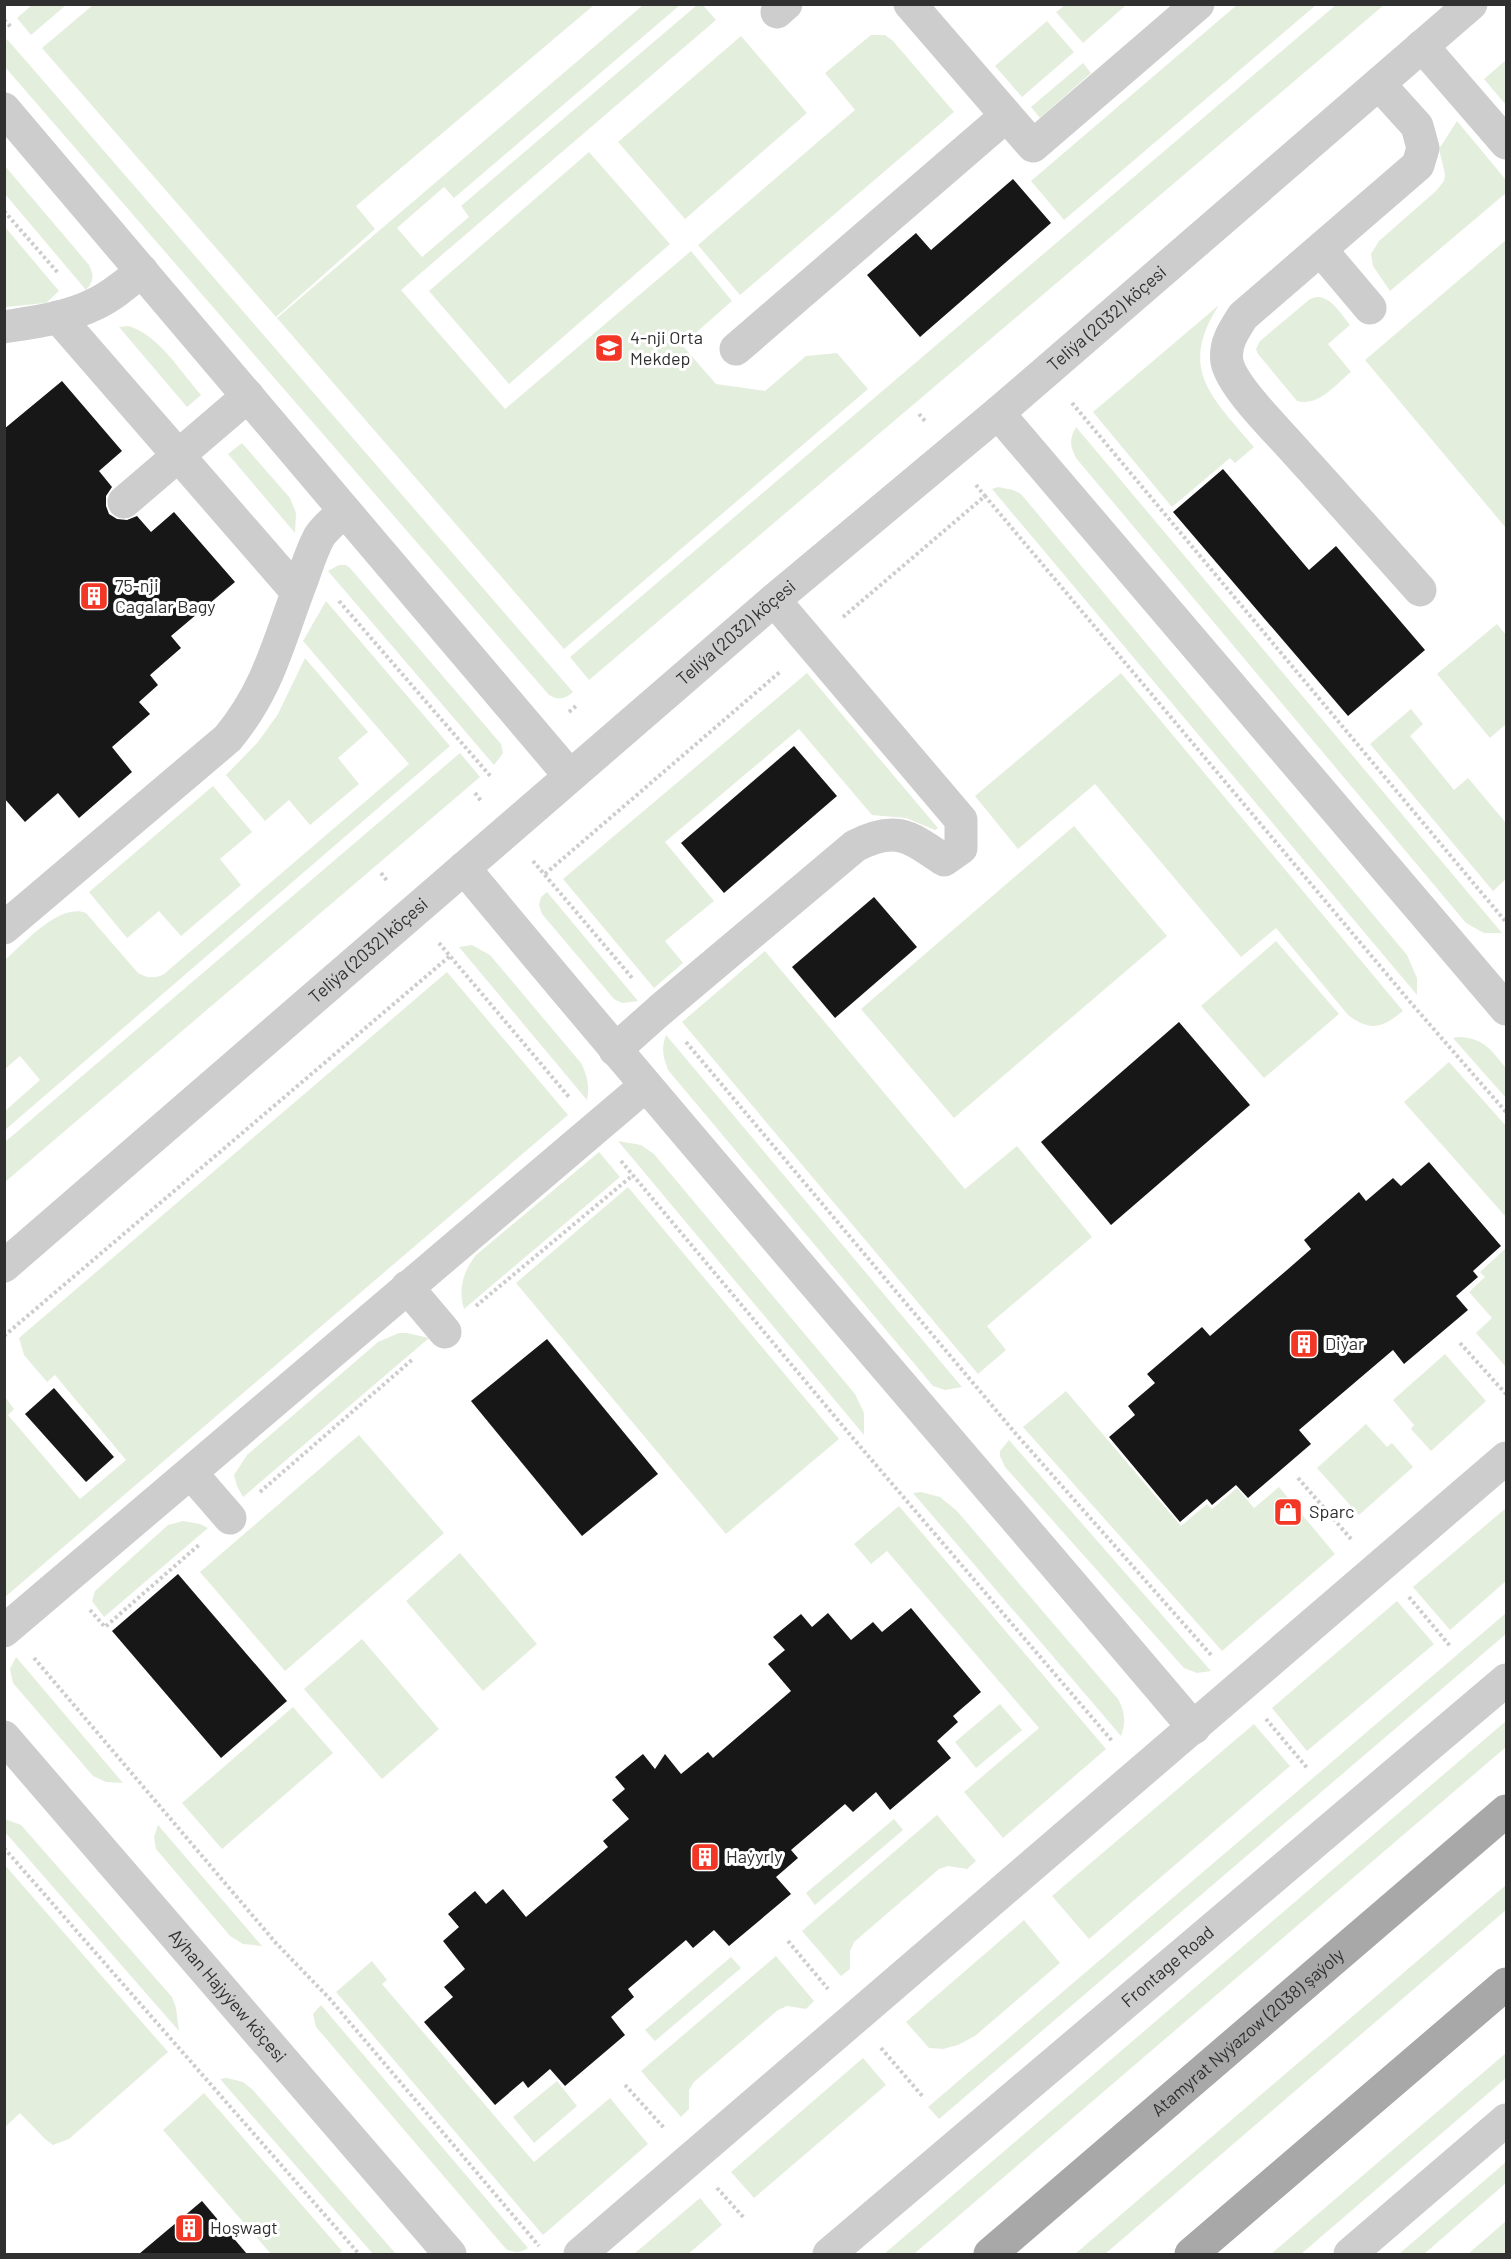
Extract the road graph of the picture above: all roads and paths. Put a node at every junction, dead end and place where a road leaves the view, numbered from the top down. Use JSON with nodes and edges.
{"nodes":[{"id":1,"x":910,"y":4,"type":"edge"},
{"id":2,"x":1198,"y":4,"type":"edge"},
{"id":3,"x":1471,"y":4,"type":"edge"},
{"id":4,"x":4,"y":20,"type":"edge"},
{"id":5,"x":12,"y":28,"type":"dead end"},
{"id":6,"x":1422,"y":46,"type":"junction"},
{"id":7,"x":1379,"y":84,"type":"junction"},
{"id":8,"x":4,"y":109,"type":"edge"},
{"id":9,"x":1006,"y":116,"type":"junction"},
{"id":10,"x":1506,"y":144,"type":"edge"},
{"id":11,"x":1321,"y":250,"type":"junction"},
{"id":12,"x":141,"y":271,"type":"junction"},
{"id":13,"x":1370,"y":308,"type":"dead end"},
{"id":14,"x":58,"y":317,"type":"junction"},
{"id":15,"x":4,"y":327,"type":"edge"},
{"id":16,"x":736,"y":349,"type":"dead end"},
{"id":17,"x":248,"y":396,"type":"junction"},
{"id":18,"x":1079,"y":412,"type":"dead end"},
{"id":19,"x":998,"y":413,"type":"junction"},
{"id":20,"x":178,"y":456,"type":"junction"},
{"id":21,"x":124,"y":502,"type":"dead end"},
{"id":22,"x":344,"y":510,"type":"junction"},
{"id":23,"x":1420,"y":590,"type":"dead end"},
{"id":24,"x":297,"y":592,"type":"junction"},
{"id":25,"x":774,"y":600,"type":"junction"},
{"id":26,"x":840,"y":620,"type":"dead end"},
{"id":27,"x":781,"y":671,"type":"dead end"},
{"id":28,"x":570,"y":776,"type":"junction"},
{"id":29,"x":464,"y":868,"type":"junction"},
{"id":30,"x":1506,"y":922,"type":"edge"},
{"id":31,"x":4,"y":928,"type":"edge"},
{"id":32,"x":1506,"y":1009,"type":"edge"},
{"id":33,"x":660,"y":1010,"type":"junction"},
{"id":34,"x":615,"y":1050,"type":"junction"},
{"id":35,"x":645,"y":1086,"type":"junction"},
{"id":36,"x":1506,"y":1112,"type":"edge"},
{"id":37,"x":594,"y":1128,"type":"junction"},
{"id":38,"x":633,"y":1175,"type":"junction"},
{"id":39,"x":4,"y":1266,"type":"edge"},
{"id":40,"x":408,"y":1287,"type":"junction"},
{"id":41,"x":445,"y":1332,"type":"junction"},
{"id":42,"x":4,"y":1336,"type":"edge"},
{"id":43,"x":1460,"y":1344,"type":"dead end"},
{"id":44,"x":1506,"y":1394,"type":"edge"},
{"id":45,"x":1506,"y":1458,"type":"edge"},
{"id":46,"x":191,"y":1473,"type":"junction"},
{"id":47,"x":1298,"y":1478,"type":"dead end"},
{"id":48,"x":230,"y":1518,"type":"junction"},
{"id":49,"x":1352,"y":1541,"type":"dead end"},
{"id":50,"x":1407,"y":1595,"type":"dead end"},
{"id":51,"x":108,"y":1624,"type":"dead end"},
{"id":52,"x":4,"y":1631,"type":"edge"},
{"id":53,"x":1450,"y":1646,"type":"dead end"},
{"id":54,"x":31,"y":1654,"type":"dead end"},
{"id":55,"x":1216,"y":1661,"type":"dead end"},
{"id":56,"x":1506,"y":1680,"type":"edge"},
{"id":57,"x":1264,"y":1717,"type":"dead end"},
{"id":58,"x":1194,"y":1728,"type":"junction"},
{"id":59,"x":10,"y":1754,"type":"edge"},
{"id":60,"x":1308,"y":1769,"type":"dead end"},
{"id":61,"x":1141,"y":1774,"type":"junction"},
{"id":62,"x":1506,"y":1811,"type":"edge"},
{"id":63,"x":4,"y":1848,"type":"edge"},
{"id":64,"x":788,"y":1941,"type":"dead end"},
{"id":65,"x":1506,"y":1984,"type":"edge"},
{"id":66,"x":836,"y":1997,"type":"dead end"},
{"id":67,"x":880,"y":2048,"type":"dead end"},
{"id":68,"x":625,"y":2085,"type":"dead end"},
{"id":69,"x":924,"y":2098,"type":"dead end"},
{"id":70,"x":1506,"y":2120,"type":"edge"},
{"id":71,"x":665,"y":2129,"type":"dead end"},
{"id":72,"x":717,"y":2187,"type":"dead end"},
{"id":73,"x":745,"y":2219,"type":"dead end"},
{"id":74,"x":544,"y":2251,"type":"dead end"},
{"id":75,"x":359,"y":2254,"type":"edge"},
{"id":76,"x":450,"y":2254,"type":"edge"},
{"id":77,"x":580,"y":2254,"type":"edge"},
{"id":78,"x":829,"y":2254,"type":"edge"},
{"id":79,"x":990,"y":2254,"type":"edge"},
{"id":80,"x":1191,"y":2254,"type":"edge"},
{"id":81,"x":1350,"y":2254,"type":"edge"}],
"edges":[{"from":1,"to":9,"type":"street"},
{"from":2,"to":9,"type":"street"},
{"from":3,"to":6,"type":"street","name":"Teliýa (2032) köçesi"},
{"from":4,"to":5,"type":"path"},
{"from":6,"to":7,"type":"street","name":"Teliýa (2032) köçesi"},
{"from":6,"to":10,"type":"street"},
{"from":7,"to":11,"type":"street"},
{"from":7,"to":19,"type":"street","name":"Teliýa (2032) köçesi"},
{"from":8,"to":12,"type":"street"},
{"from":9,"to":16,"type":"street"},
{"from":11,"to":13,"type":"street"},
{"from":11,"to":23,"type":"street"},
{"from":12,"to":14,"type":"street"},
{"from":12,"to":17,"type":"street"},
{"from":14,"to":15,"type":"street"},
{"from":14,"to":20,"type":"street"},
{"from":17,"to":20,"type":"street"},
{"from":17,"to":22,"type":"street"},
{"from":18,"to":30,"type":"path"},
{"from":19,"to":25,"type":"street","name":"Teliýa (2032) köçesi"},
{"from":19,"to":32,"type":"street"},
{"from":20,"to":21,"type":"street"},
{"from":20,"to":24,"type":"street"},
{"from":22,"to":24,"type":"street"},
{"from":22,"to":28,"type":"street"},
{"from":24,"to":31,"type":"street"},
{"from":25,"to":28,"type":"street","name":"Teliýa (2032) köçesi"},
{"from":25,"to":33,"type":"street"},
{"from":26,"to":36,"type":"path"},
{"from":27,"to":33,"type":"path"},
{"from":28,"to":29,"type":"street","name":"Teliýa (2032) köçesi"},
{"from":29,"to":34,"type":"street"},
{"from":29,"to":39,"type":"street","name":"Teliýa (2032) köçesi"},
{"from":33,"to":34,"type":"street"},
{"from":33,"to":55,"type":"path"},
{"from":34,"to":35,"type":"street"},
{"from":35,"to":37,"type":"street"},
{"from":35,"to":58,"type":"street"},
{"from":37,"to":38,"type":"path"},
{"from":37,"to":40,"type":"street"},
{"from":37,"to":42,"type":"path"},
{"from":38,"to":41,"type":"path"},
{"from":38,"to":61,"type":"path"},
{"from":40,"to":41,"type":"street"},
{"from":40,"to":46,"type":"street"},
{"from":41,"to":48,"type":"path"},
{"from":43,"to":44,"type":"path"},
{"from":45,"to":58,"type":"street"},
{"from":46,"to":48,"type":"street"},
{"from":46,"to":52,"type":"street"},
{"from":47,"to":49,"type":"path"},
{"from":48,"to":51,"type":"path"},
{"from":50,"to":53,"type":"path"},
{"from":54,"to":74,"type":"path"},
{"from":56,"to":78,"type":"street","name":"Frontage Road"},
{"from":57,"to":60,"type":"path"},
{"from":58,"to":61,"type":"street"},
{"from":59,"to":76,"type":"street","name":"Aýhan Hajyýew köçesi"},
{"from":61,"to":77,"type":"street"},
{"from":62,"to":79,"type":"main road","name":"Atamyrat Nyýazow (2038) şaýoly"},
{"from":63,"to":75,"type":"path"},
{"from":64,"to":66,"type":"path"},
{"from":65,"to":80,"type":"main road"},
{"from":67,"to":69,"type":"path"},
{"from":68,"to":71,"type":"path"},
{"from":70,"to":81,"type":"street"},
{"from":72,"to":73,"type":"path"}]}
